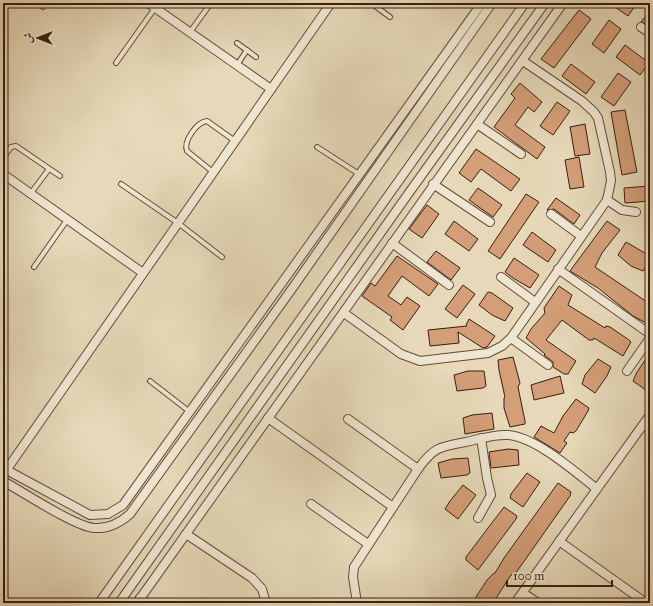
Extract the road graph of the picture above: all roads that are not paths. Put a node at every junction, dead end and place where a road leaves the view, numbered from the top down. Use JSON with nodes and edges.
{"nodes":[{"id":1,"x":211,"y":3,"type":"edge"},
{"id":2,"x":331,"y":3,"type":"edge"},
{"id":3,"x":371,"y":3,"type":"edge"},
{"id":4,"x":482,"y":3,"type":"edge"},
{"id":5,"x":492,"y":3,"type":"edge"},
{"id":6,"x":525,"y":3,"type":"edge"},
{"id":7,"x":545,"y":3,"type":"edge"},
{"id":8,"x":563,"y":3,"type":"edge"},
{"id":9,"x":151,"y":5,"type":"edge"},
{"id":10,"x":390,"y":17,"type":"dead end"},
{"id":11,"x":641,"y":27,"type":"dead end"},
{"id":12,"x":190,"y":33,"type":"junction"},
{"id":13,"x":650,"y":33,"type":"edge"},
{"id":14,"x":237,"y":43,"type":"dead end"},
{"id":15,"x":247,"y":50,"type":"junction"},
{"id":16,"x":256,"y":57,"type":"dead end"},
{"id":17,"x":523,"y":61,"type":"junction"},
{"id":18,"x":116,"y":63,"type":"dead end"},
{"id":19,"x":237,"y":65,"type":"junction"},
{"id":20,"x":271,"y":89,"type":"junction"},
{"id":21,"x":477,"y":124,"type":"junction"},
{"id":22,"x":235,"y":141,"type":"junction"},
{"id":23,"x":317,"y":147,"type":"dead end"},
{"id":24,"x":521,"y":154,"type":"dead end"},
{"id":25,"x":3,"y":158,"type":"edge"},
{"id":26,"x":48,"y":169,"type":"junction"},
{"id":27,"x":213,"y":172,"type":"junction"},
{"id":28,"x":3,"y":174,"type":"edge"},
{"id":29,"x":359,"y":174,"type":"junction"},
{"id":30,"x":60,"y":176,"type":"dead end"},
{"id":31,"x":121,"y":184,"type":"dead end"},
{"id":32,"x":433,"y":184,"type":"junction"},
{"id":33,"x":31,"y":193,"type":"junction"},
{"id":34,"x":406,"y":196,"type":"junction"},
{"id":35,"x":607,"y":200,"type":"junction"},
{"id":36,"x":418,"y":206,"type":"junction"},
{"id":37,"x":636,"y":212,"type":"dead end"},
{"id":38,"x":551,"y":214,"type":"dead end"},
{"id":39,"x":68,"y":219,"type":"junction"},
{"id":40,"x":490,"y":222,"type":"dead end"},
{"id":41,"x":178,"y":223,"type":"junction"},
{"id":42,"x":581,"y":236,"type":"junction"},
{"id":43,"x":392,"y":243,"type":"junction"},
{"id":44,"x":222,"y":257,"type":"dead end"},
{"id":45,"x":34,"y":267,"type":"dead end"},
{"id":46,"x":558,"y":269,"type":"junction"},
{"id":47,"x":143,"y":272,"type":"junction"},
{"id":48,"x":501,"y":277,"type":"dead end"},
{"id":49,"x":449,"y":285,"type":"dead end"},
{"id":50,"x":279,"y":287,"type":"junction"},
{"id":51,"x":289,"y":294,"type":"junction"},
{"id":52,"x":535,"y":302,"type":"junction"},
{"id":53,"x":344,"y":313,"type":"junction"},
{"id":54,"x":650,"y":334,"type":"edge"},
{"id":55,"x":511,"y":338,"type":"junction"},
{"id":56,"x":650,"y":338,"type":"edge"},
{"id":57,"x":548,"y":365,"type":"dead end"},
{"id":58,"x":627,"y":371,"type":"dead end"},
{"id":59,"x":150,"y":381,"type":"dead end"},
{"id":60,"x":190,"y":412,"type":"junction"},
{"id":61,"x":650,"y":415,"type":"edge"},
{"id":62,"x":268,"y":418,"type":"junction"},
{"id":63,"x":348,"y":419,"type":"dead end"},
{"id":64,"x":481,"y":438,"type":"junction"},
{"id":65,"x":418,"y":469,"type":"junction"},
{"id":66,"x":4,"y":471,"type":"edge"},
{"id":67,"x":147,"y":473,"type":"junction"},
{"id":68,"x":156,"y":478,"type":"junction"},
{"id":69,"x":3,"y":481,"type":"edge"},
{"id":70,"x":597,"y":489,"type":"junction"},
{"id":71,"x":311,"y":504,"type":"dead end"},
{"id":72,"x":393,"y":507,"type":"junction"},
{"id":73,"x":478,"y":518,"type":"dead end"},
{"id":74,"x":186,"y":534,"type":"junction"},
{"id":75,"x":559,"y":541,"type":"junction"},
{"id":76,"x":368,"y":544,"type":"junction"},
{"id":77,"x":523,"y":593,"type":"junction"},
{"id":78,"x":139,"y":600,"type":"edge"},
{"id":79,"x":99,"y":603,"type":"edge"},
{"id":80,"x":119,"y":603,"type":"edge"},
{"id":81,"x":148,"y":603,"type":"edge"},
{"id":82,"x":266,"y":603,"type":"edge"},
{"id":83,"x":357,"y":603,"type":"edge"},
{"id":84,"x":515,"y":603,"type":"edge"},
{"id":85,"x":538,"y":603,"type":"edge"},
{"id":86,"x":646,"y":603,"type":"edge"}],
"edges":[{"from":1,"to":12,"type":"lane"},
{"from":2,"to":20,"type":"street"},
{"from":3,"to":10,"type":"lane"},
{"from":4,"to":29,"type":"street"},
{"from":5,"to":51,"type":"street"},
{"from":6,"to":79,"type":"street"},
{"from":7,"to":34,"type":"street"},
{"from":8,"to":17,"type":"street"},
{"from":9,"to":12,"type":"street"},
{"from":9,"to":18,"type":"lane"},
{"from":11,"to":13,"type":"street"},
{"from":12,"to":19,"type":"street"},
{"from":14,"to":15,"type":"lane"},
{"from":15,"to":16,"type":"lane"},
{"from":15,"to":19,"type":"lane"},
{"from":17,"to":21,"type":"street"},
{"from":17,"to":35,"type":"street"},
{"from":19,"to":20,"type":"street"},
{"from":20,"to":22,"type":"street"},
{"from":21,"to":24,"type":"street"},
{"from":21,"to":32,"type":"street"},
{"from":22,"to":27,"type":"street"},
{"from":22,"to":27,"type":"lane"},
{"from":23,"to":29,"type":"lane"},
{"from":25,"to":26,"type":"lane"},
{"from":26,"to":30,"type":"lane"},
{"from":26,"to":33,"type":"lane"},
{"from":27,"to":41,"type":"street"},
{"from":28,"to":33,"type":"street"},
{"from":29,"to":50,"type":"street"},
{"from":31,"to":41,"type":"lane"},
{"from":32,"to":36,"type":"street"},
{"from":32,"to":40,"type":"street"},
{"from":33,"to":39,"type":"street"},
{"from":34,"to":36,"type":"street"},
{"from":34,"to":80,"type":"street"},
{"from":35,"to":37,"type":"street"},
{"from":35,"to":42,"type":"street"},
{"from":36,"to":43,"type":"street"},
{"from":38,"to":42,"type":"street"},
{"from":39,"to":45,"type":"lane"},
{"from":39,"to":47,"type":"street"},
{"from":41,"to":44,"type":"lane"},
{"from":41,"to":47,"type":"street"},
{"from":42,"to":46,"type":"street"},
{"from":43,"to":49,"type":"street"},
{"from":43,"to":53,"type":"street"},
{"from":46,"to":52,"type":"street"},
{"from":46,"to":54,"type":"street"},
{"from":47,"to":66,"type":"street"},
{"from":48,"to":52,"type":"street"},
{"from":50,"to":51,"type":"street"},
{"from":50,"to":60,"type":"street"},
{"from":51,"to":68,"type":"street"},
{"from":52,"to":55,"type":"street"},
{"from":53,"to":55,"type":"street"},
{"from":53,"to":62,"type":"street"},
{"from":55,"to":57,"type":"street"},
{"from":56,"to":58,"type":"street"},
{"from":59,"to":60,"type":"lane"},
{"from":60,"to":67,"type":"street"},
{"from":61,"to":70,"type":"street"},
{"from":62,"to":72,"type":"street"},
{"from":62,"to":74,"type":"street"},
{"from":63,"to":65,"type":"street"},
{"from":64,"to":65,"type":"street"},
{"from":64,"to":70,"type":"street"},
{"from":64,"to":73,"type":"street"},
{"from":65,"to":72,"type":"street"},
{"from":66,"to":67,"type":"street"},
{"from":67,"to":68,"type":"street"},
{"from":68,"to":69,"type":"street"},
{"from":70,"to":75,"type":"street"},
{"from":71,"to":76,"type":"street"},
{"from":72,"to":76,"type":"street"},
{"from":74,"to":78,"type":"street"},
{"from":74,"to":82,"type":"street"},
{"from":75,"to":77,"type":"street"},
{"from":75,"to":86,"type":"street"},
{"from":76,"to":83,"type":"street"},
{"from":77,"to":84,"type":"street"},
{"from":77,"to":85,"type":"street"},
{"from":78,"to":81,"type":"street"}]}
